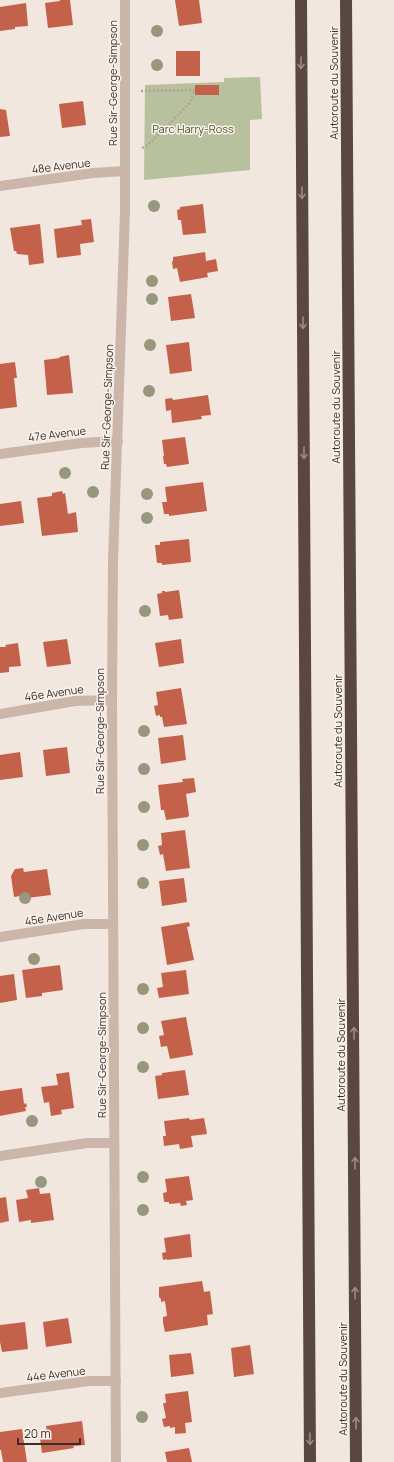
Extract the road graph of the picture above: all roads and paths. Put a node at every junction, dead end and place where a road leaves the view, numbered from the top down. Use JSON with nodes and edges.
{"nodes":[{"id":1,"x":125,"y":0,"type":"edge"},
{"id":2,"x":301,"y":0,"type":"edge"},
{"id":3,"x":346,"y":0,"type":"edge"},
{"id":4,"x":141,"y":91,"type":"dead end"},
{"id":5,"x":142,"y":148,"type":"dead end"},
{"id":6,"x":125,"y":171,"type":"junction"},
{"id":7,"x":0,"y":186,"type":"edge"},
{"id":8,"x":118,"y":441,"type":"junction"},
{"id":9,"x":0,"y":454,"type":"edge"},
{"id":10,"x":112,"y":700,"type":"junction"},
{"id":11,"x":0,"y":714,"type":"edge"},
{"id":12,"x":112,"y":924,"type":"junction"},
{"id":13,"x":0,"y":937,"type":"edge"},
{"id":14,"x":114,"y":1143,"type":"junction"},
{"id":15,"x":0,"y":1156,"type":"edge"},
{"id":16,"x":116,"y":1381,"type":"junction"},
{"id":17,"x":0,"y":1393,"type":"edge"},
{"id":18,"x":116,"y":1462,"type":"edge"},
{"id":19,"x":310,"y":1462,"type":"edge"},
{"id":20,"x":356,"y":1462,"type":"edge"}],
"edges":[{"from":1,"to":6,"type":"street","name":"Rue Sir-George-Simpson"},
{"from":2,"to":19,"type":"highway","one_way":true},
{"from":20,"to":3,"type":"highway","name":"Autoroute du Souvenir","one_way":true},
{"from":4,"to":5,"type":"path"},
{"from":6,"to":7,"type":"street","name":"48e Avenue"},
{"from":6,"to":8,"type":"street","name":"Rue Sir-George-Simpson"},
{"from":8,"to":9,"type":"street","name":"47e Avenue"},
{"from":8,"to":10,"type":"street","name":"Rue Sir-George-Simpson"},
{"from":10,"to":11,"type":"street","name":"46e Avenue"},
{"from":10,"to":12,"type":"street","name":"Rue Sir-George-Simpson"},
{"from":12,"to":13,"type":"street","name":"45e Avenue"},
{"from":12,"to":14,"type":"street","name":"Rue Sir-George-Simpson"},
{"from":14,"to":15,"type":"street"},
{"from":14,"to":16,"type":"street","name":"Rue Sir-George-Simpson"},
{"from":16,"to":17,"type":"street","name":"44e Avenue"},
{"from":16,"to":18,"type":"street","name":"Rue Sir-George-Simpson"}]}
